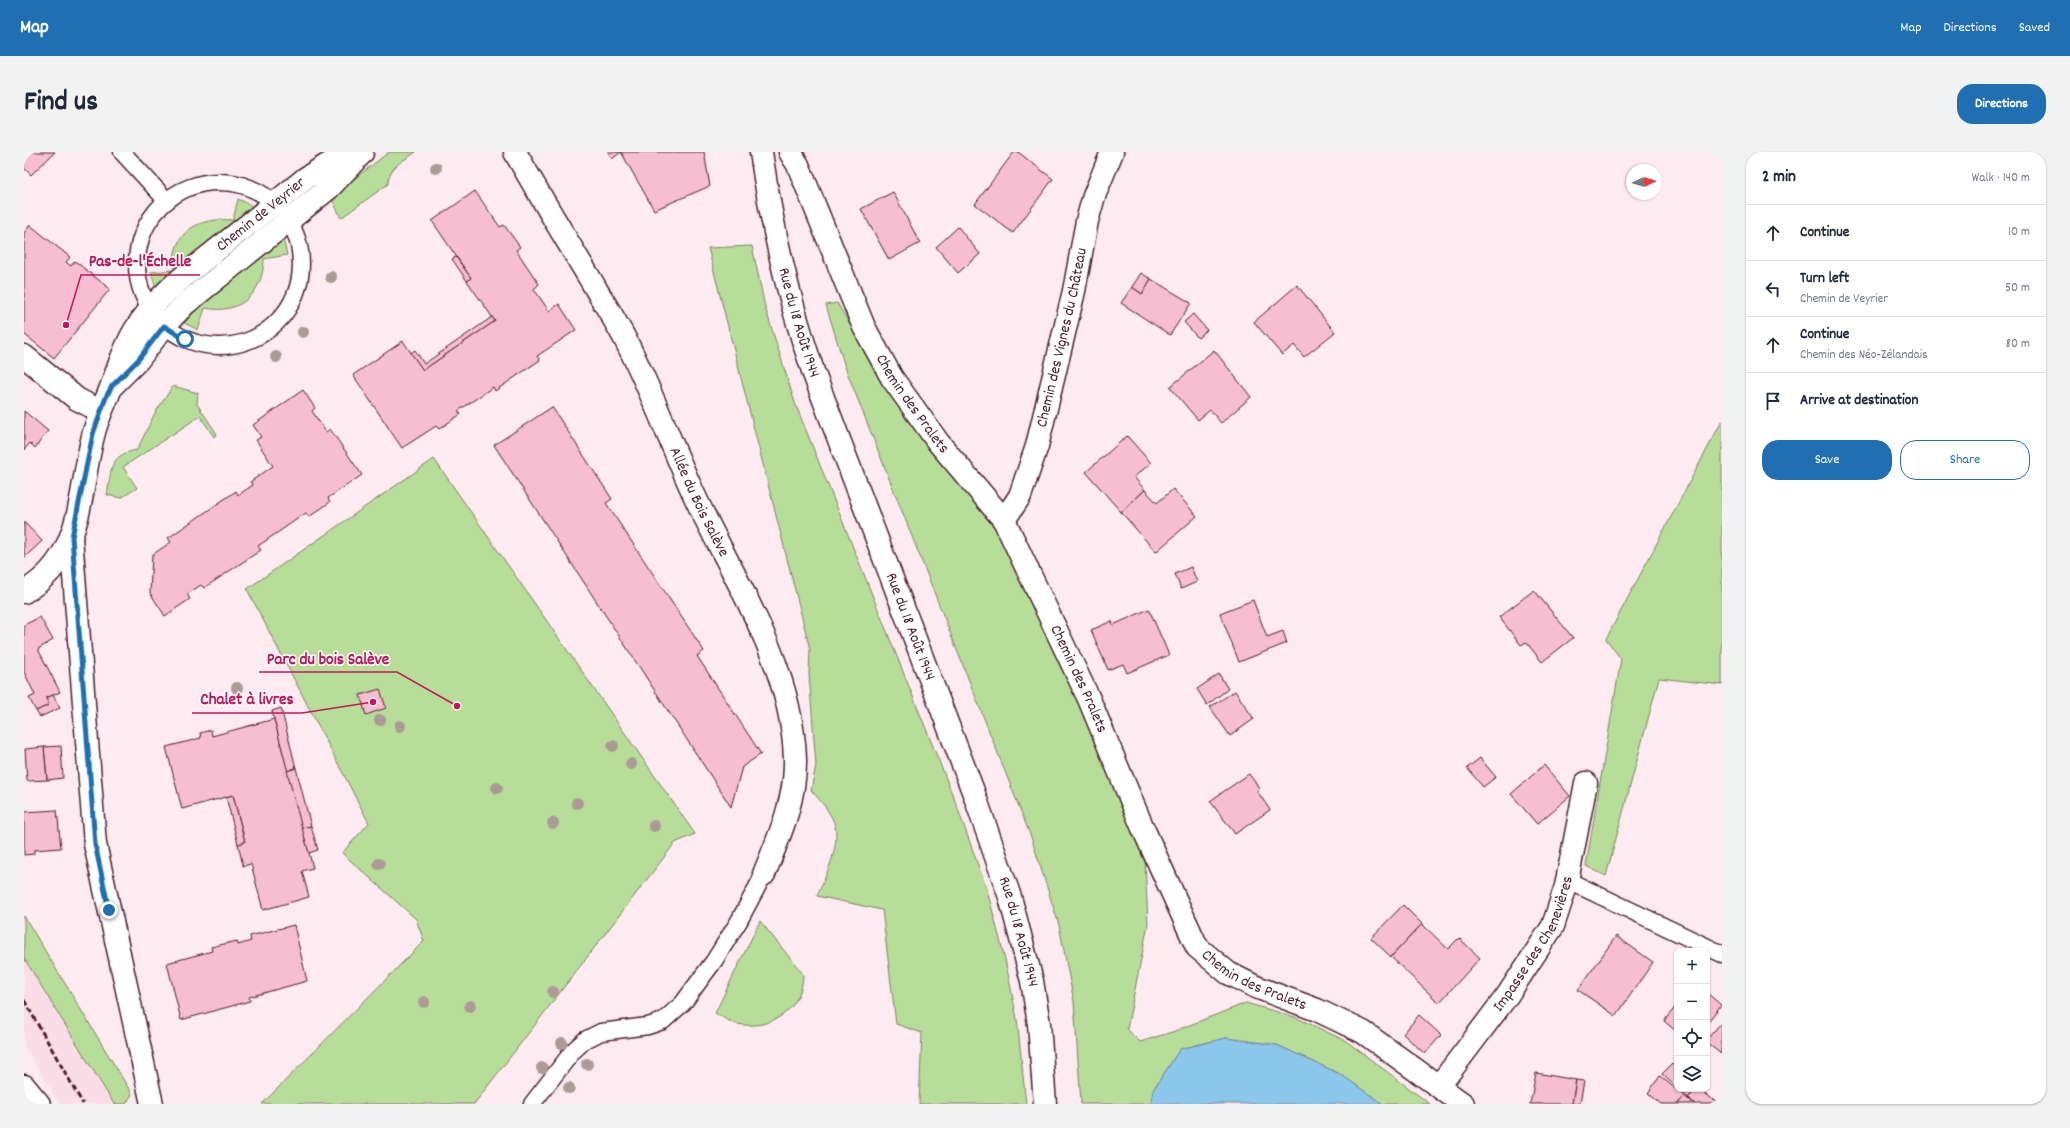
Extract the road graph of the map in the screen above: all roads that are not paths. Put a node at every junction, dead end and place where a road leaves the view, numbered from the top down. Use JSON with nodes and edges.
{"nodes":[{"id":1,"x":122,"y":152,"type":"edge"},
{"id":2,"x":354,"y":152,"type":"edge"},
{"id":3,"x":363,"y":152,"type":"edge"},
{"id":4,"x":515,"y":152,"type":"edge"},
{"id":5,"x":761,"y":152,"type":"edge"},
{"id":6,"x":790,"y":152,"type":"edge"},
{"id":7,"x":1112,"y":152,"type":"edge"},
{"id":8,"x":167,"y":201,"type":"junction"},
{"id":9,"x":282,"y":211,"type":"junction"},
{"id":10,"x":150,"y":308,"type":"junction"},
{"id":11,"x":164,"y":326,"type":"junction"},
{"id":12,"x":24,"y":356,"type":"edge"},
{"id":13,"x":112,"y":386,"type":"junction"},
{"id":14,"x":100,"y":411,"type":"junction"},
{"id":15,"x":1004,"y":520,"type":"junction"},
{"id":16,"x":72,"y":537,"type":"junction"},
{"id":17,"x":24,"y":592,"type":"edge"},
{"id":18,"x":1586,"y":783,"type":"dead end"},
{"id":19,"x":764,"y":874,"type":"joint"},
{"id":20,"x":1567,"y":880,"type":"junction"},
{"id":21,"x":1722,"y":954,"type":"edge"},
{"id":22,"x":24,"y":1086,"type":"edge"},
{"id":23,"x":1439,"y":1086,"type":"junction"},
{"id":24,"x":39,"y":1104,"type":"edge"},
{"id":25,"x":152,"y":1104,"type":"edge"},
{"id":26,"x":532,"y":1104,"type":"edge"},
{"id":27,"x":1045,"y":1104,"type":"edge"},
{"id":28,"x":1463,"y":1104,"type":"edge"}],
"edges":[{"from":1,"to":8,"type":"lane"},
{"from":2,"to":9,"type":"street","name":"Chemin de Veyrier"},
{"from":3,"to":9,"type":"street","name":"Chemin de Veyrier"},
{"from":4,"to":19,"type":"street","name":"Allée du Bois Salève"},
{"from":5,"to":27,"type":"street","name":"Rue du 18 Août 1944"},
{"from":6,"to":15,"type":"street","name":"Chemin des Pralets"},
{"from":7,"to":15,"type":"street","name":"Chemin des Vignes du Château"},
{"from":8,"to":9,"type":"lane"},
{"from":8,"to":10,"type":"lane"},
{"from":9,"to":10,"type":"street","name":"Chemin de Veyrier"},
{"from":9,"to":11,"type":"street","name":"Chemin de Veyrier"},
{"from":9,"to":11,"type":"lane"},
{"from":10,"to":11,"type":"lane"},
{"from":10,"to":13,"type":"street","name":"Chemin de Veyrier"},
{"from":11,"to":13,"type":"street","name":"Chemin de Veyrier"},
{"from":12,"to":14,"type":"street"},
{"from":13,"to":14,"type":"street","name":"Chemin de Veyrier"},
{"from":14,"to":16,"type":"street","name":"Chemin de Veyrier"},
{"from":15,"to":23,"type":"street","name":"Chemin des Pralets"},
{"from":16,"to":17,"type":"street","name":"Chemin de Veyrier"},
{"from":16,"to":25,"type":"street"},
{"from":18,"to":20,"type":"street","name":"Impasse des Chenevières"},
{"from":19,"to":26,"type":"lane"},
{"from":20,"to":21,"type":"lane"},
{"from":20,"to":23,"type":"street","name":"Impasse des Chenevières"},
{"from":22,"to":24,"type":"street"},
{"from":23,"to":28,"type":"street","name":"Chemin des Pralets"}]}
